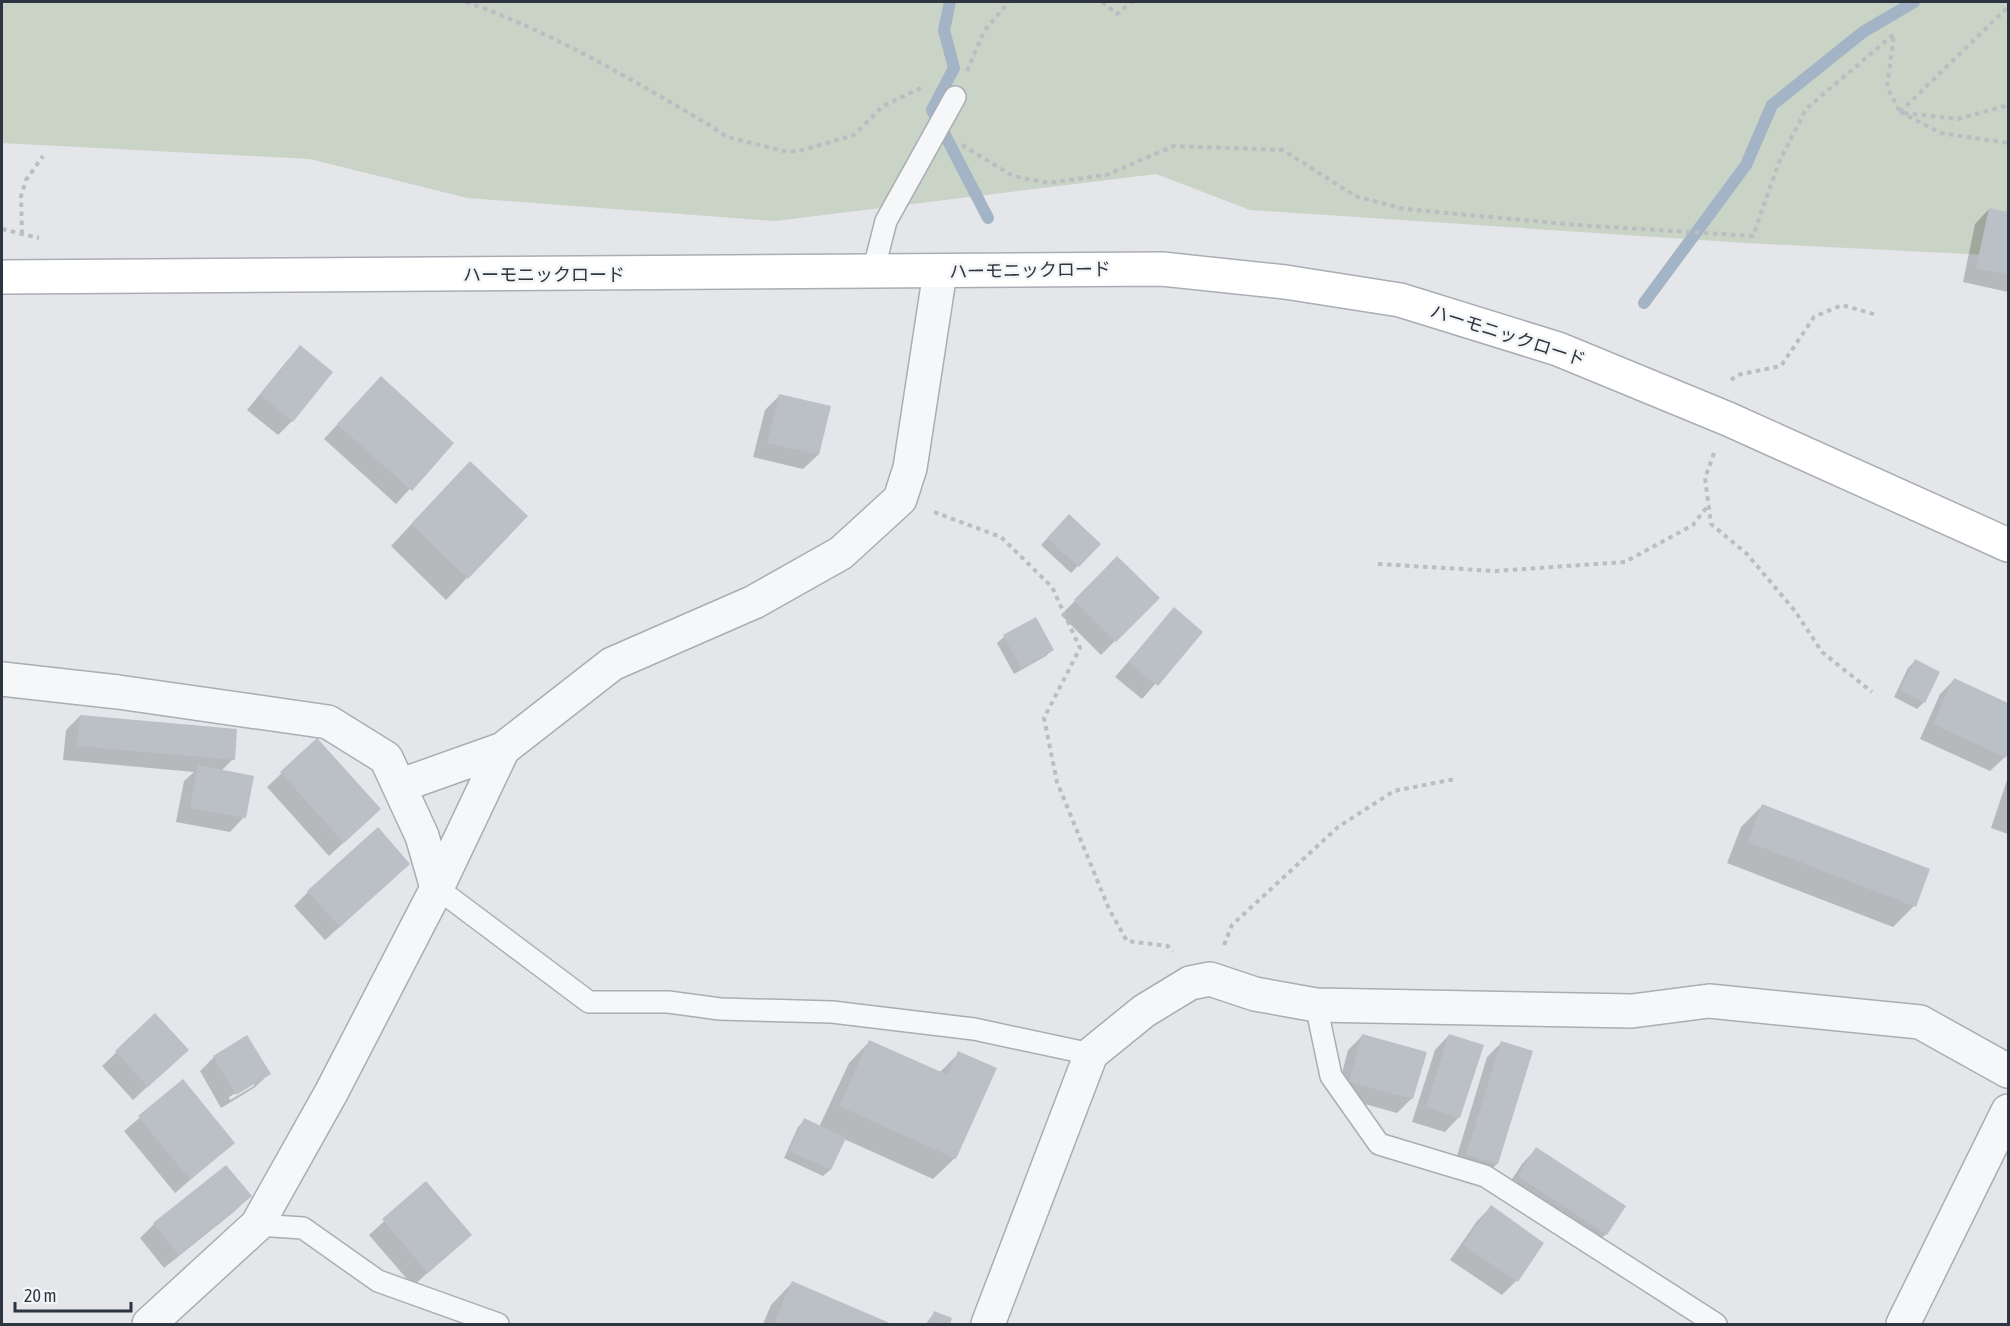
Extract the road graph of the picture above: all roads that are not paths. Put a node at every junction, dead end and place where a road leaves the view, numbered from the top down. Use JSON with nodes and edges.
{"nodes":[{"id":1,"x":953,"y":101,"type":"road end"},
{"id":2,"x":940,"y":272,"type":"junction"},
{"id":3,"x":873,"y":273,"type":"junction"},
{"id":4,"x":2,"y":277,"type":"edge"},
{"id":5,"x":2008,"y":545,"type":"edge"},
{"id":6,"x":2,"y":679,"type":"edge"},
{"id":7,"x":503,"y":749,"type":"junction"},
{"id":8,"x":399,"y":786,"type":"junction"},
{"id":9,"x":437,"y":888,"type":"junction"},
{"id":10,"x":1316,"y":1005,"type":"junction"},
{"id":11,"x":1090,"y":1053,"type":"junction"},
{"id":12,"x":2008,"y":1071,"type":"edge"},
{"id":13,"x":2008,"y":1111,"type":"edge"},
{"id":14,"x":257,"y":1225,"type":"junction"},
{"id":15,"x":149,"y":1324,"type":"edge"},
{"id":16,"x":498,"y":1324,"type":"edge"},
{"id":17,"x":988,"y":1324,"type":"edge"},
{"id":18,"x":1716,"y":1324,"type":"edge"},
{"id":19,"x":1903,"y":1324,"type":"edge"}],
"edges":[{"from":1,"to":3,"type":"lane"},
{"from":2,"to":3,"type":"street","name":"ハーモニックロード"},
{"from":2,"to":5,"type":"street","name":"ハーモニックロード"},
{"from":2,"to":7,"type":"street"},
{"from":3,"to":4,"type":"street","name":"ハーモニックロード"},
{"from":6,"to":8,"type":"street"},
{"from":7,"to":8,"type":"street"},
{"from":7,"to":9,"type":"street"},
{"from":8,"to":9,"type":"street"},
{"from":9,"to":11,"type":"lane"},
{"from":9,"to":14,"type":"street"},
{"from":10,"to":11,"type":"street"},
{"from":10,"to":12,"type":"street"},
{"from":10,"to":18,"type":"lane"},
{"from":11,"to":17,"type":"street"},
{"from":13,"to":19,"type":"street"},
{"from":14,"to":15,"type":"street"},
{"from":14,"to":16,"type":"lane"}]}
